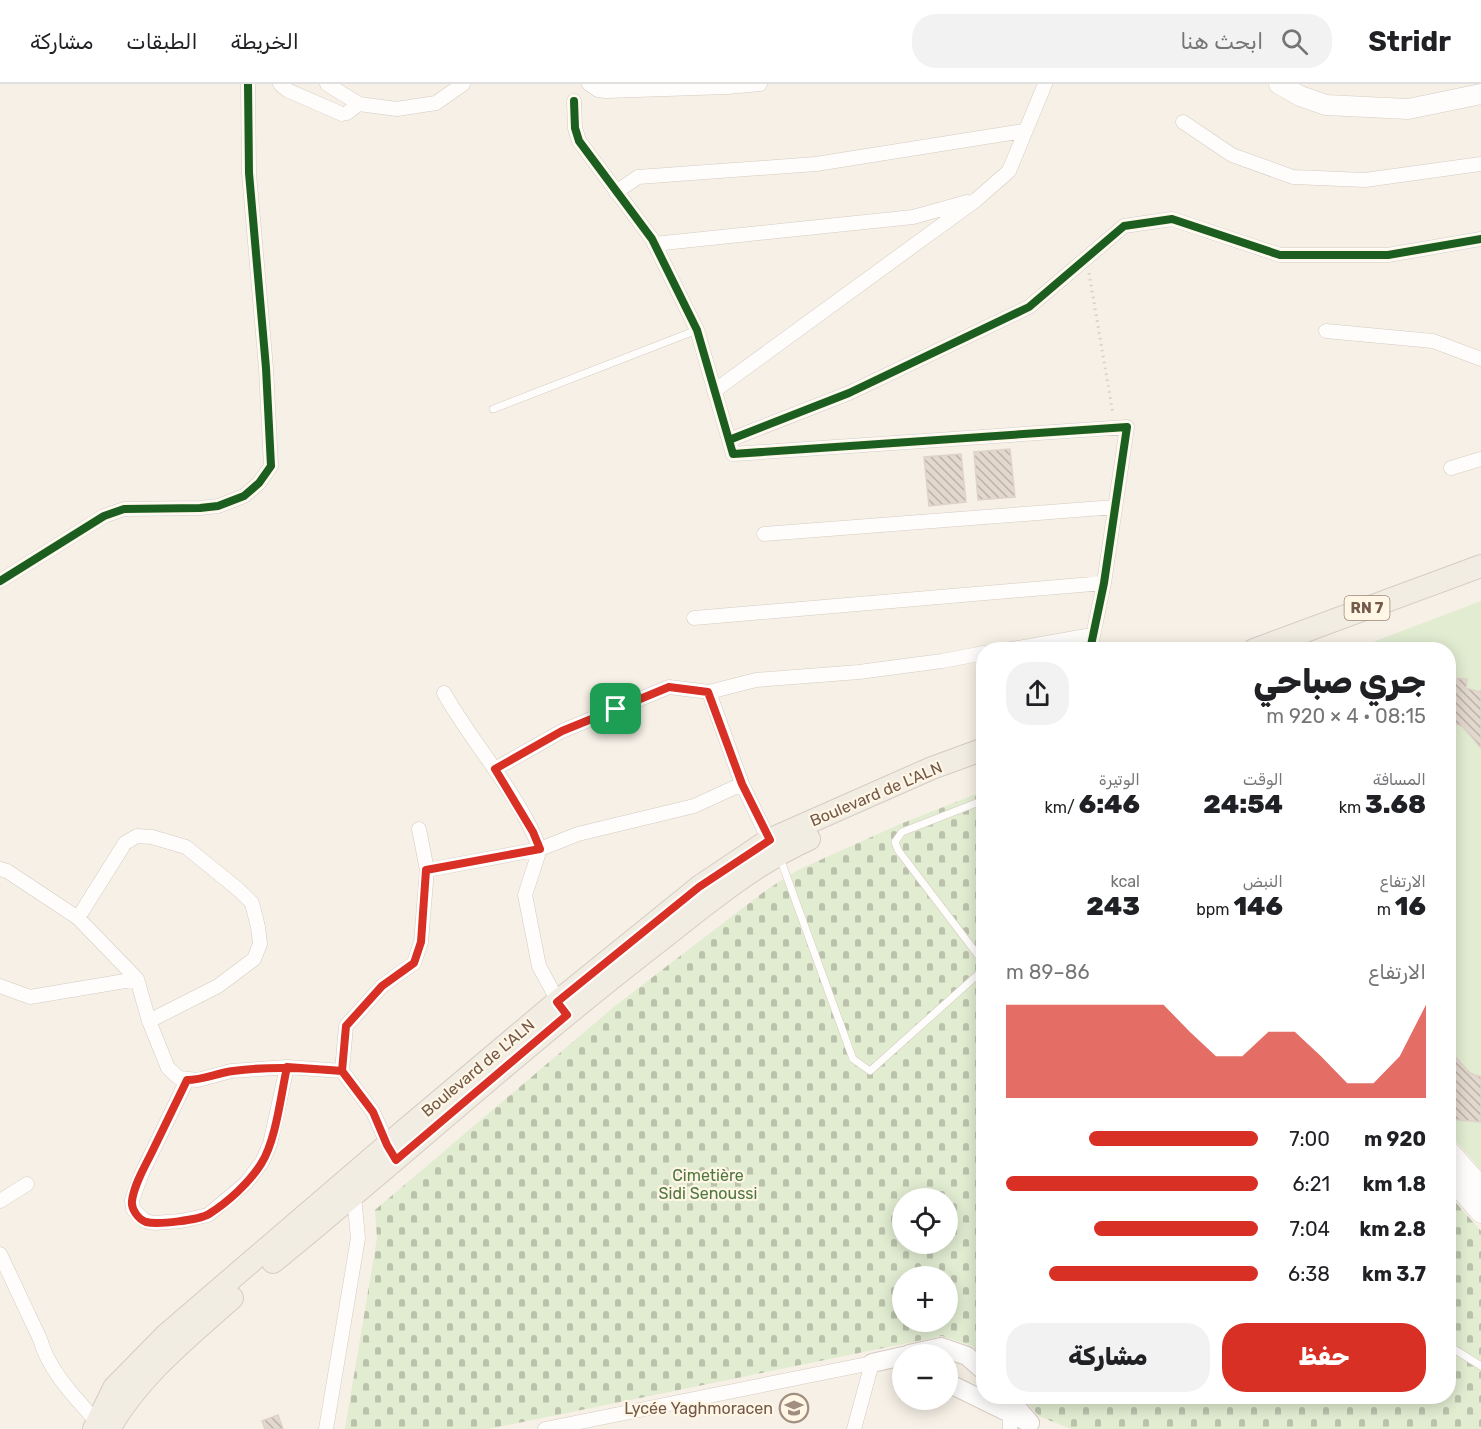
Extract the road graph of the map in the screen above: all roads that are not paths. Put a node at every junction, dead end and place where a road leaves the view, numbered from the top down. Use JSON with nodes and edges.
{"nodes":[{"id":1,"x":248,"y":84,"type":"edge"},
{"id":2,"x":280,"y":84,"type":"edge"},
{"id":3,"x":327,"y":84,"type":"edge"},
{"id":4,"x":463,"y":84,"type":"edge"},
{"id":5,"x":589,"y":84,"type":"edge"},
{"id":6,"x":760,"y":84,"type":"edge"},
{"id":7,"x":1045,"y":84,"type":"edge"},
{"id":8,"x":1280,"y":84,"type":"edge"},
{"id":9,"x":1481,"y":94,"type":"edge"},
{"id":10,"x":574,"y":100,"type":"dead end"},
{"id":11,"x":359,"y":104,"type":"junction"},
{"id":12,"x":1183,"y":122,"type":"dead end"},
{"id":13,"x":1024,"y":131,"type":"junction"},
{"id":14,"x":1481,"y":164,"type":"edge"},
{"id":15,"x":616,"y":192,"type":"junction"},
{"id":16,"x":976,"y":200,"type":"junction"},
{"id":17,"x":1481,"y":239,"type":"edge"},
{"id":18,"x":654,"y":244,"type":"junction"},
{"id":19,"x":697,"y":330,"type":"junction"},
{"id":20,"x":1326,"y":331,"type":"dead end"},
{"id":21,"x":1481,"y":359,"type":"edge"},
{"id":22,"x":714,"y":391,"type":"junction"},
{"id":23,"x":493,"y":409,"type":"dead end"},
{"id":24,"x":729,"y":440,"type":"junction"},
{"id":25,"x":1481,"y":459,"type":"edge"},
{"id":26,"x":1451,"y":468,"type":"dead end"},
{"id":27,"x":1115,"y":507,"type":"junction"},
{"id":28,"x":764,"y":534,"type":"dead end"},
{"id":29,"x":1481,"y":567,"type":"edge"},
{"id":30,"x":0,"y":581,"type":"edge"},
{"id":31,"x":1481,"y":581,"type":"edge"},
{"id":32,"x":1104,"y":583,"type":"junction"},
{"id":33,"x":694,"y":618,"type":"dead end"},
{"id":34,"x":1092,"y":635,"type":"junction"},
{"id":35,"x":1052,"y":642,"type":"edge"},
{"id":36,"x":1091,"y":642,"type":"edge"},
{"id":37,"x":1276,"y":642,"type":"edge"},
{"id":38,"x":1318,"y":642,"type":"edge"},
{"id":39,"x":976,"y":655,"type":"edge"},
{"id":40,"x":708,"y":692,"type":"junction"},
{"id":41,"x":444,"y":693,"type":"dead end"},
{"id":42,"x":976,"y":752,"type":"edge"},
{"id":43,"x":976,"y":767,"type":"edge"},
{"id":44,"x":495,"y":769,"type":"junction"},
{"id":45,"x":742,"y":784,"type":"junction"},
{"id":46,"x":976,"y":803,"type":"edge"},
{"id":47,"x":419,"y":829,"type":"dead end"},
{"id":48,"x":774,"y":847,"type":"junction"},
{"id":49,"x":540,"y":849,"type":"junction"},
{"id":50,"x":0,"y":869,"type":"edge"},
{"id":51,"x":426,"y":870,"type":"junction"},
{"id":52,"x":78,"y":918,"type":"junction"},
{"id":53,"x":976,"y":952,"type":"edge"},
{"id":54,"x":976,"y":976,"type":"edge"},
{"id":55,"x":137,"y":979,"type":"junction"},
{"id":56,"x":0,"y":986,"type":"edge"},
{"id":57,"x":562,"y":1008,"type":"junction"},
{"id":58,"x":149,"y":1021,"type":"junction"},
{"id":59,"x":287,"y":1067,"type":"junction"},
{"id":60,"x":342,"y":1071,"type":"junction"},
{"id":61,"x":187,"y":1080,"type":"junction"},
{"id":62,"x":391,"y":1152,"type":"junction"},
{"id":63,"x":1456,"y":1159,"type":"edge"},
{"id":64,"x":27,"y":1184,"type":"dead end"},
{"id":65,"x":1456,"y":1184,"type":"edge"},
{"id":66,"x":1481,"y":1187,"type":"edge"},
{"id":67,"x":354,"y":1196,"type":"junction"},
{"id":68,"x":0,"y":1201,"type":"edge"},
{"id":69,"x":1481,"y":1213,"type":"edge"},
{"id":70,"x":0,"y":1254,"type":"edge"},
{"id":71,"x":1456,"y":1350,"type":"edge"},
{"id":72,"x":958,"y":1353,"type":"edge"},
{"id":73,"x":892,"y":1358,"type":"edge"},
{"id":74,"x":872,"y":1362,"type":"junction"},
{"id":75,"x":892,"y":1363,"type":"edge"},
{"id":76,"x":976,"y":1364,"type":"edge"},
{"id":77,"x":1481,"y":1366,"type":"edge"},
{"id":78,"x":958,"y":1388,"type":"edge"},
{"id":79,"x":976,"y":1397,"type":"edge"},
{"id":80,"x":991,"y":1404,"type":"edge"},
{"id":81,"x":1009,"y":1413,"type":"edge"},
{"id":82,"x":100,"y":1426,"type":"edge"},
{"id":83,"x":1037,"y":1426,"type":"edge"},
{"id":84,"x":326,"y":1429,"type":"edge"},
{"id":85,"x":545,"y":1429,"type":"edge"},
{"id":86,"x":854,"y":1429,"type":"edge"}],
"edges":[{"from":1,"to":30,"type":"street"},
{"from":2,"to":11,"type":"street"},
{"from":3,"to":11,"type":"street"},
{"from":4,"to":11,"type":"street"},
{"from":5,"to":6,"type":"street"},
{"from":7,"to":13,"type":"street"},
{"from":8,"to":9,"type":"main road"},
{"from":10,"to":15,"type":"street"},
{"from":12,"to":14,"type":"street"},
{"from":13,"to":15,"type":"street"},
{"from":13,"to":16,"type":"street"},
{"from":15,"to":18,"type":"street"},
{"from":16,"to":18,"type":"street"},
{"from":16,"to":22,"type":"street"},
{"from":17,"to":24,"type":"street"},
{"from":18,"to":19,"type":"street"},
{"from":19,"to":22,"type":"street"},
{"from":19,"to":23,"type":"lane"},
{"from":20,"to":21,"type":"street"},
{"from":22,"to":24,"type":"street"},
{"from":24,"to":27,"type":"street"},
{"from":25,"to":26,"type":"street"},
{"from":27,"to":28,"type":"street"},
{"from":27,"to":32,"type":"street"},
{"from":29,"to":37,"type":"main road","number":"RN 7"},
{"from":31,"to":38,"type":"main road","number":"RN 7"},
{"from":32,"to":33,"type":"street"},
{"from":32,"to":34,"type":"street"},
{"from":34,"to":35,"type":"street"},
{"from":34,"to":36,"type":"street"},
{"from":39,"to":40,"type":"street"},
{"from":40,"to":44,"type":"street"},
{"from":40,"to":45,"type":"street"},
{"from":41,"to":44,"type":"street"},
{"from":42,"to":48,"type":"main road","name":"Boulevard de L'ALN"},
{"from":43,"to":48,"type":"main road","name":"Boulevard de L'ALN"},
{"from":44,"to":49,"type":"street"},
{"from":45,"to":48,"type":"street"},
{"from":45,"to":49,"type":"street"},
{"from":46,"to":53,"type":"lane"},
{"from":47,"to":51,"type":"street"},
{"from":48,"to":54,"type":"lane"},
{"from":48,"to":57,"type":"main road","name":"Boulevard de L'ALN"},
{"from":49,"to":51,"type":"street"},
{"from":49,"to":57,"type":"street"},
{"from":50,"to":52,"type":"street"},
{"from":51,"to":60,"type":"street"},
{"from":52,"to":55,"type":"street"},
{"from":52,"to":58,"type":"street"},
{"from":55,"to":56,"type":"street"},
{"from":55,"to":58,"type":"street"},
{"from":57,"to":62,"type":"main road","name":"Boulevard de L'ALN"},
{"from":58,"to":61,"type":"street"},
{"from":59,"to":60,"type":"street"},
{"from":59,"to":61,"type":"street"},
{"from":59,"to":61,"type":"street"},
{"from":60,"to":62,"type":"street"},
{"from":62,"to":67,"type":"main road","name":"Boulevard de L'ALN"},
{"from":62,"to":82,"type":"main road","name":"Boulevard de L'ALN"},
{"from":63,"to":66,"type":"main road"},
{"from":64,"to":68,"type":"street"},
{"from":65,"to":69,"type":"main road"},
{"from":67,"to":82,"type":"main road","name":"Boulevard de L'ALN"},
{"from":67,"to":84,"type":"street"},
{"from":70,"to":82,"type":"street"},
{"from":71,"to":77,"type":"lane"},
{"from":72,"to":76,"type":"street"},
{"from":73,"to":74,"type":"street"},
{"from":74,"to":75,"type":"street"},
{"from":74,"to":85,"type":"street"},
{"from":74,"to":86,"type":"street"},
{"from":78,"to":79,"type":"street"},
{"from":80,"to":81,"type":"street"},
{"from":81,"to":83,"type":"street"}]}
